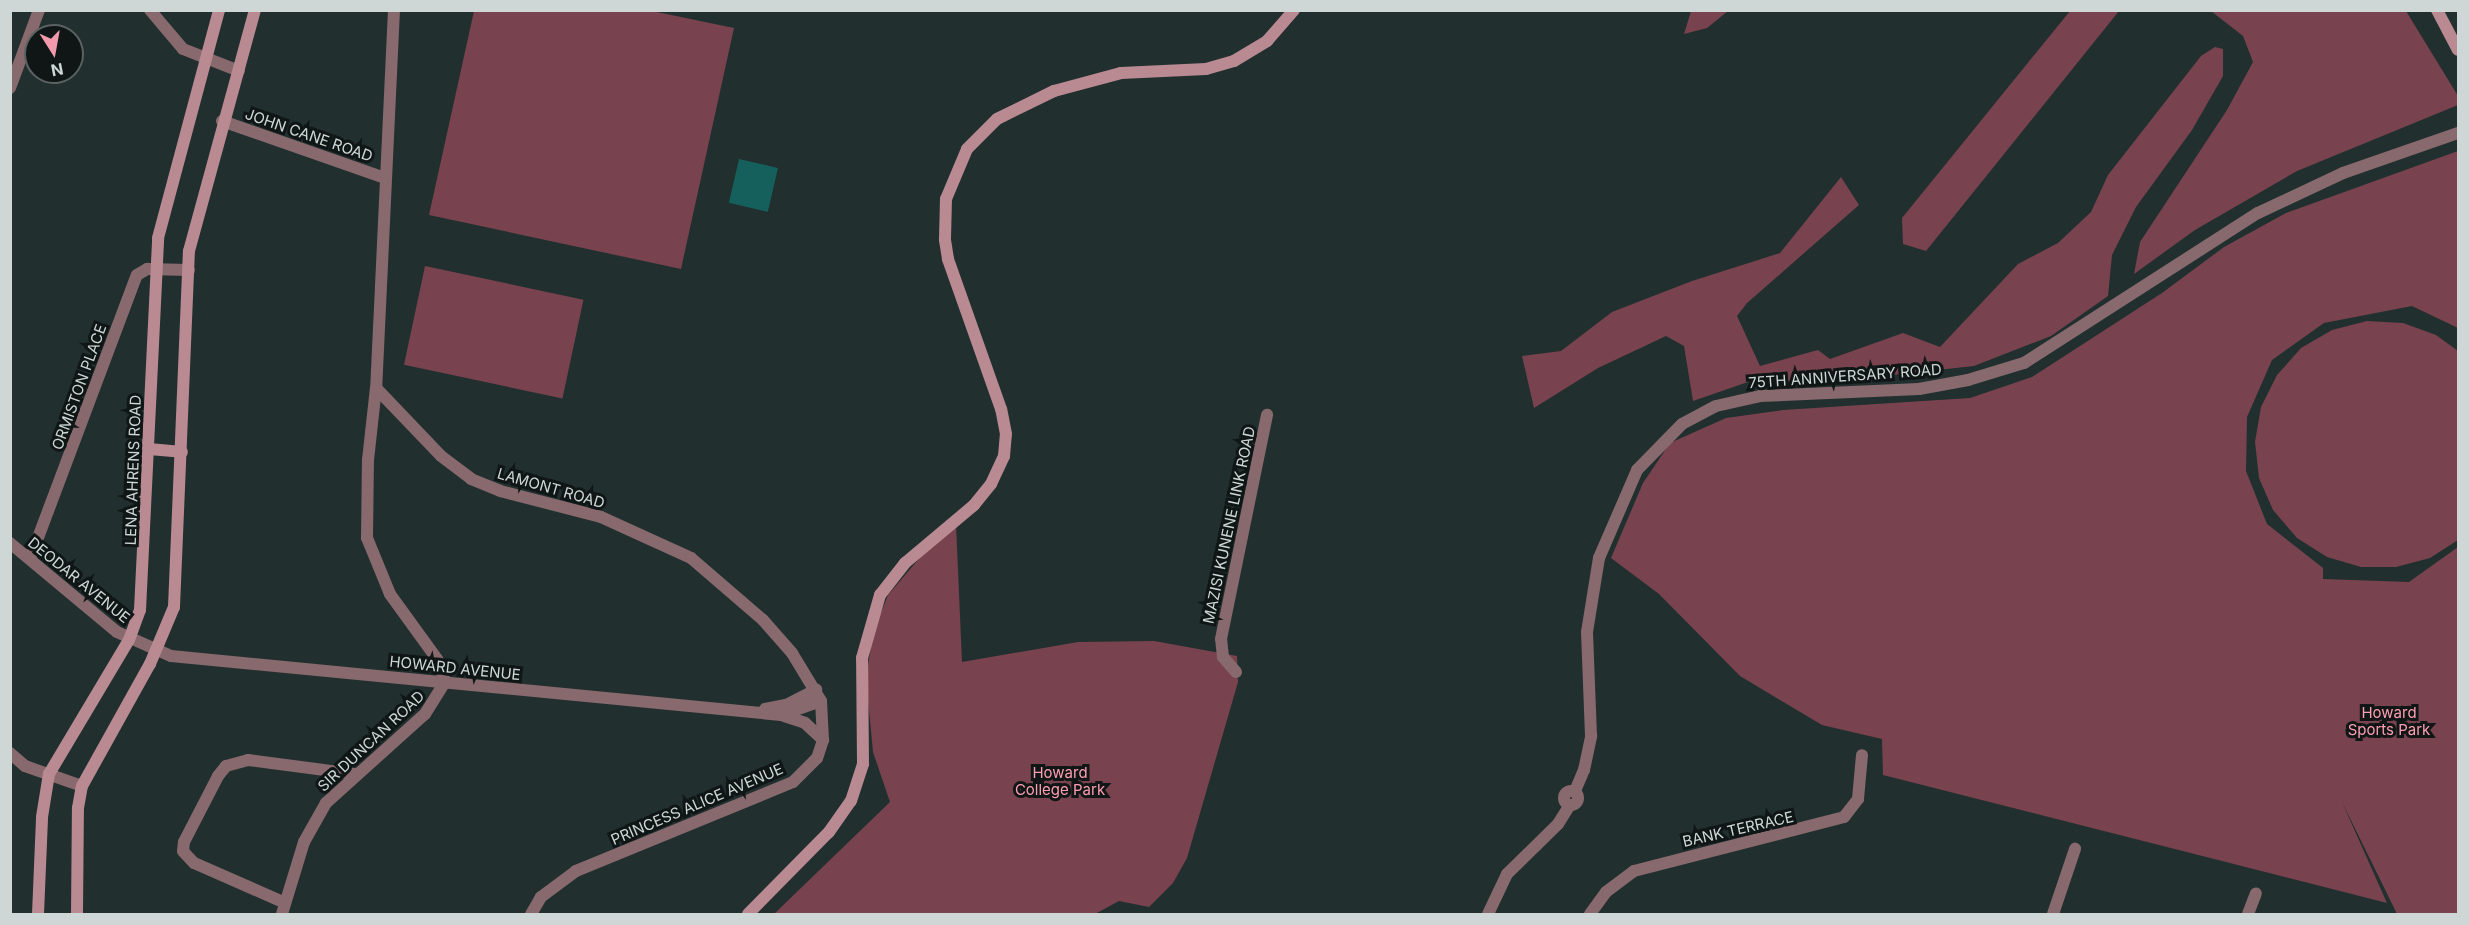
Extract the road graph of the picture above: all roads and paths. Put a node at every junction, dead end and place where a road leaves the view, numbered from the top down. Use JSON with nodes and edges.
{"nodes":[{"id":1,"x":39,"y":10,"type":"edge"},
{"id":2,"x":150,"y":10,"type":"edge"},
{"id":3,"x":219,"y":10,"type":"edge"},
{"id":4,"x":255,"y":10,"type":"edge"},
{"id":5,"x":394,"y":10,"type":"edge"},
{"id":6,"x":1294,"y":10,"type":"edge"},
{"id":7,"x":2437,"y":10,"type":"edge"},
{"id":8,"x":2458,"y":50,"type":"edge"},
{"id":9,"x":206,"y":60,"type":"junction"},
{"id":10,"x":239,"y":71,"type":"junction"},
{"id":11,"x":10,"y":88,"type":"edge"},
{"id":12,"x":222,"y":121,"type":"junction"},
{"id":13,"x":2458,"y":133,"type":"edge"},
{"id":14,"x":385,"y":178,"type":"junction"},
{"id":15,"x":156,"y":269,"type":"junction"},
{"id":16,"x":189,"y":270,"type":"junction"},
{"id":17,"x":376,"y":388,"type":"junction"},
{"id":18,"x":1267,"y":415,"type":"dead end"},
{"id":19,"x":149,"y":449,"type":"junction"},
{"id":20,"x":182,"y":452,"type":"junction"},
{"id":21,"x":10,"y":543,"type":"edge"},
{"id":22,"x":30,"y":559,"type":"junction"},
{"id":23,"x":129,"y":640,"type":"junction"},
{"id":24,"x":156,"y":652,"type":"junction"},
{"id":25,"x":1236,"y":672,"type":"dead end"},
{"id":26,"x":445,"y":682,"type":"junction"},
{"id":27,"x":819,"y":695,"type":"junction"},
{"id":28,"x":751,"y":712,"type":"junction"},
{"id":29,"x":781,"y":715,"type":"junction"},
{"id":30,"x":823,"y":740,"type":"junction"},
{"id":31,"x":10,"y":753,"type":"edge"},
{"id":32,"x":1862,"y":755,"type":"dead end"},
{"id":33,"x":25,"y":765,"type":"junction"},
{"id":34,"x":10,"y":767,"type":"edge"},
{"id":35,"x":49,"y":774,"type":"junction"},
{"id":36,"x":355,"y":774,"type":"junction"},
{"id":37,"x":82,"y":786,"type":"junction"},
{"id":38,"x":2075,"y":849,"type":"dead end"},
{"id":39,"x":2256,"y":893,"type":"dead end"},
{"id":40,"x":283,"y":908,"type":"edge"},
{"id":41,"x":38,"y":915,"type":"edge"},
{"id":42,"x":77,"y":915,"type":"edge"},
{"id":43,"x":531,"y":915,"type":"edge"},
{"id":44,"x":748,"y":915,"type":"edge"},
{"id":45,"x":1488,"y":915,"type":"edge"},
{"id":46,"x":1590,"y":915,"type":"edge"},
{"id":47,"x":2053,"y":915,"type":"edge"},
{"id":48,"x":2248,"y":915,"type":"edge"}],
"edges":[{"from":1,"to":11,"type":"street"},
{"from":2,"to":9,"type":"street"},
{"from":3,"to":9,"type":"main road","name":"LENA AHRENS ROAD"},
{"from":4,"to":10,"type":"main road"},
{"from":5,"to":14,"type":"street"},
{"from":6,"to":44,"type":"main road"},
{"from":7,"to":8,"type":"main road"},
{"from":9,"to":10,"type":"street"},
{"from":9,"to":15,"type":"main road","name":"LENA AHRENS ROAD"},
{"from":10,"to":12,"type":"main road"},
{"from":12,"to":14,"type":"street","name":"JOHN CANE ROAD"},
{"from":12,"to":16,"type":"main road"},
{"from":13,"to":45,"type":"street","name":"75TH ANNIVERSARY ROAD"},
{"from":14,"to":17,"type":"street"},
{"from":15,"to":16,"type":"street"},
{"from":15,"to":19,"type":"main road","name":"LENA AHRENS ROAD"},
{"from":15,"to":22,"type":"street","name":"ORMISTON PLACE"},
{"from":16,"to":20,"type":"main road"},
{"from":17,"to":26,"type":"street"},
{"from":17,"to":27,"type":"street","name":"LAMONT ROAD"},
{"from":18,"to":25,"type":"street","name":"MAZISI KUNENE LINK ROAD"},
{"from":19,"to":20,"type":"main road"},
{"from":19,"to":23,"type":"main road","name":"LENA AHRENS ROAD"},
{"from":20,"to":24,"type":"main road"},
{"from":21,"to":22,"type":"street","name":"DEODAR AVENUE"},
{"from":22,"to":23,"type":"street","name":"DEODAR AVENUE"},
{"from":23,"to":24,"type":"street","name":"DEODAR AVENUE"},
{"from":23,"to":35,"type":"main road","name":"LENA AHRENS ROAD"},
{"from":24,"to":26,"type":"street","name":"HOWARD AVENUE"},
{"from":24,"to":37,"type":"main road"},
{"from":26,"to":28,"type":"street","name":"HOWARD AVENUE"},
{"from":26,"to":36,"type":"street","name":"SIR DUNCAN ROAD"},
{"from":27,"to":28,"type":"street","name":"HOWARD AVENUE"},
{"from":27,"to":29,"type":"street","name":"HOWARD AVENUE"},
{"from":27,"to":30,"type":"street"},
{"from":28,"to":29,"type":"street","name":"HOWARD AVENUE"},
{"from":29,"to":30,"type":"street","name":"HOWARD AVENUE"},
{"from":30,"to":43,"type":"street","name":"PRINCESS ALICE AVENUE"},
{"from":31,"to":33,"type":"street"},
{"from":32,"to":46,"type":"street","name":"BANK TERRACE"},
{"from":33,"to":34,"type":"street"},
{"from":33,"to":35,"type":"street"},
{"from":35,"to":37,"type":"street"},
{"from":35,"to":41,"type":"main road","name":"LENA AHRENS ROAD"},
{"from":36,"to":40,"type":"street","name":"SIR DUNCAN ROAD"},
{"from":36,"to":40,"type":"street"},
{"from":37,"to":42,"type":"main road"},
{"from":38,"to":47,"type":"street"},
{"from":39,"to":48,"type":"street"}]}
